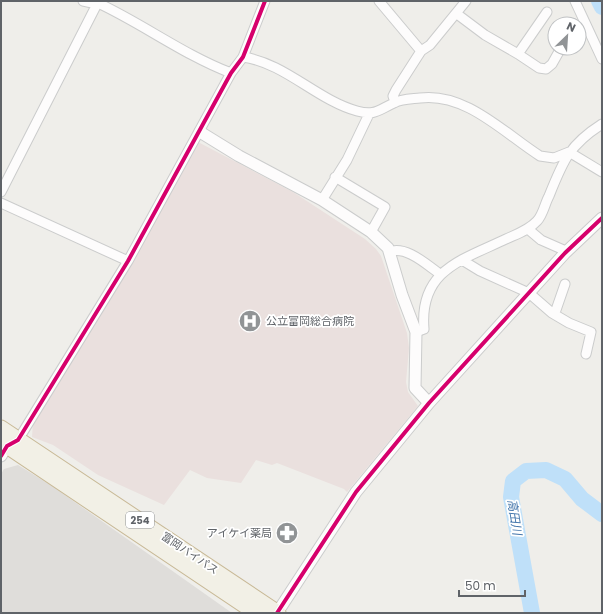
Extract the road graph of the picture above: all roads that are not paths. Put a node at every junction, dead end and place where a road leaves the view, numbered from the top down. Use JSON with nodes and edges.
{"nodes":[{"id":1,"x":83,"y":1,"type":"edge"},
{"id":2,"x":265,"y":1,"type":"edge"},
{"id":3,"x":379,"y":1,"type":"edge"},
{"id":4,"x":466,"y":1,"type":"edge"},
{"id":5,"x":575,"y":1,"type":"edge"},
{"id":6,"x":98,"y":3,"type":"edge"},
{"id":7,"x":547,"y":12,"type":"dead end"},
{"id":8,"x":457,"y":14,"type":"junction"},
{"id":9,"x":582,"y":16,"type":"edge"},
{"id":10,"x":587,"y":27,"type":"edge"},
{"id":11,"x":420,"y":51,"type":"junction"},
{"id":12,"x":518,"y":54,"type":"junction"},
{"id":13,"x":556,"y":56,"type":"edge"},
{"id":14,"x":243,"y":57,"type":"junction"},
{"id":15,"x":602,"y":59,"type":"edge"},
{"id":16,"x":231,"y":73,"type":"junction"},
{"id":17,"x":394,"y":102,"type":"junction"},
{"id":18,"x":369,"y":114,"type":"junction"},
{"id":19,"x":602,"y":124,"type":"edge"},
{"id":20,"x":200,"y":132,"type":"junction"},
{"id":21,"x":569,"y":152,"type":"junction"},
{"id":22,"x":602,"y":172,"type":"edge"},
{"id":23,"x":335,"y":177,"type":"junction"},
{"id":24,"x":1,"y":192,"type":"edge"},
{"id":25,"x":322,"y":200,"type":"junction"},
{"id":26,"x":1,"y":203,"type":"edge"},
{"id":27,"x":602,"y":218,"type":"edge"},
{"id":28,"x":528,"y":229,"type":"junction"},
{"id":29,"x":371,"y":232,"type":"junction"},
{"id":30,"x":566,"y":251,"type":"junction"},
{"id":31,"x":389,"y":252,"type":"junction"},
{"id":32,"x":462,"y":260,"type":"junction"},
{"id":33,"x":128,"y":261,"type":"junction"},
{"id":34,"x":440,"y":274,"type":"junction"},
{"id":35,"x":566,"y":284,"type":"dead end"},
{"id":36,"x":529,"y":293,"type":"junction"},
{"id":37,"x":552,"y":313,"type":"junction"},
{"id":38,"x":416,"y":332,"type":"junction"},
{"id":39,"x":586,"y":354,"type":"dead end"},
{"id":40,"x":429,"y":403,"type":"junction"},
{"id":41,"x":1,"y":428,"type":"edge"},
{"id":42,"x":7,"y":446,"type":"edge"},
{"id":43,"x":256,"y":613,"type":"edge"},
{"id":44,"x":277,"y":613,"type":"edge"}],
"edges":[{"from":1,"to":6,"type":"street"},
{"from":2,"to":14,"type":"street"},
{"from":3,"to":11,"type":"street"},
{"from":4,"to":8,"type":"street"},
{"from":5,"to":9,"type":"street"},
{"from":6,"to":16,"type":"street"},
{"from":6,"to":24,"type":"street"},
{"from":7,"to":12,"type":"street"},
{"from":8,"to":11,"type":"street"},
{"from":8,"to":12,"type":"street"},
{"from":10,"to":15,"type":"street"},
{"from":11,"to":17,"type":"street"},
{"from":12,"to":13,"type":"street"},
{"from":14,"to":16,"type":"street"},
{"from":14,"to":18,"type":"street"},
{"from":16,"to":20,"type":"street"},
{"from":17,"to":18,"type":"street"},
{"from":17,"to":21,"type":"street"},
{"from":18,"to":23,"type":"street"},
{"from":19,"to":21,"type":"street"},
{"from":20,"to":25,"type":"street"},
{"from":20,"to":33,"type":"street"},
{"from":21,"to":22,"type":"street"},
{"from":21,"to":28,"type":"street"},
{"from":23,"to":25,"type":"street"},
{"from":23,"to":29,"type":"street"},
{"from":25,"to":29,"type":"street"},
{"from":26,"to":33,"type":"street"},
{"from":27,"to":30,"type":"street"},
{"from":28,"to":30,"type":"street"},
{"from":28,"to":32,"type":"street"},
{"from":29,"to":31,"type":"street"},
{"from":30,"to":36,"type":"street"},
{"from":31,"to":34,"type":"street"},
{"from":31,"to":38,"type":"street"},
{"from":32,"to":34,"type":"street"},
{"from":32,"to":36,"type":"street"},
{"from":33,"to":42,"type":"street"},
{"from":34,"to":38,"type":"street"},
{"from":35,"to":37,"type":"street"},
{"from":36,"to":37,"type":"street"},
{"from":36,"to":40,"type":"street"},
{"from":37,"to":39,"type":"street"},
{"from":38,"to":40,"type":"street"},
{"from":40,"to":44,"type":"street"},
{"from":41,"to":42,"type":"highway","name":"富岡バイパス","number":"254"},
{"from":42,"to":43,"type":"highway","name":"富岡バイパス","number":"254"},
{"from":42,"to":44,"type":"highway","name":"富岡バイパス","number":"254"}]}
